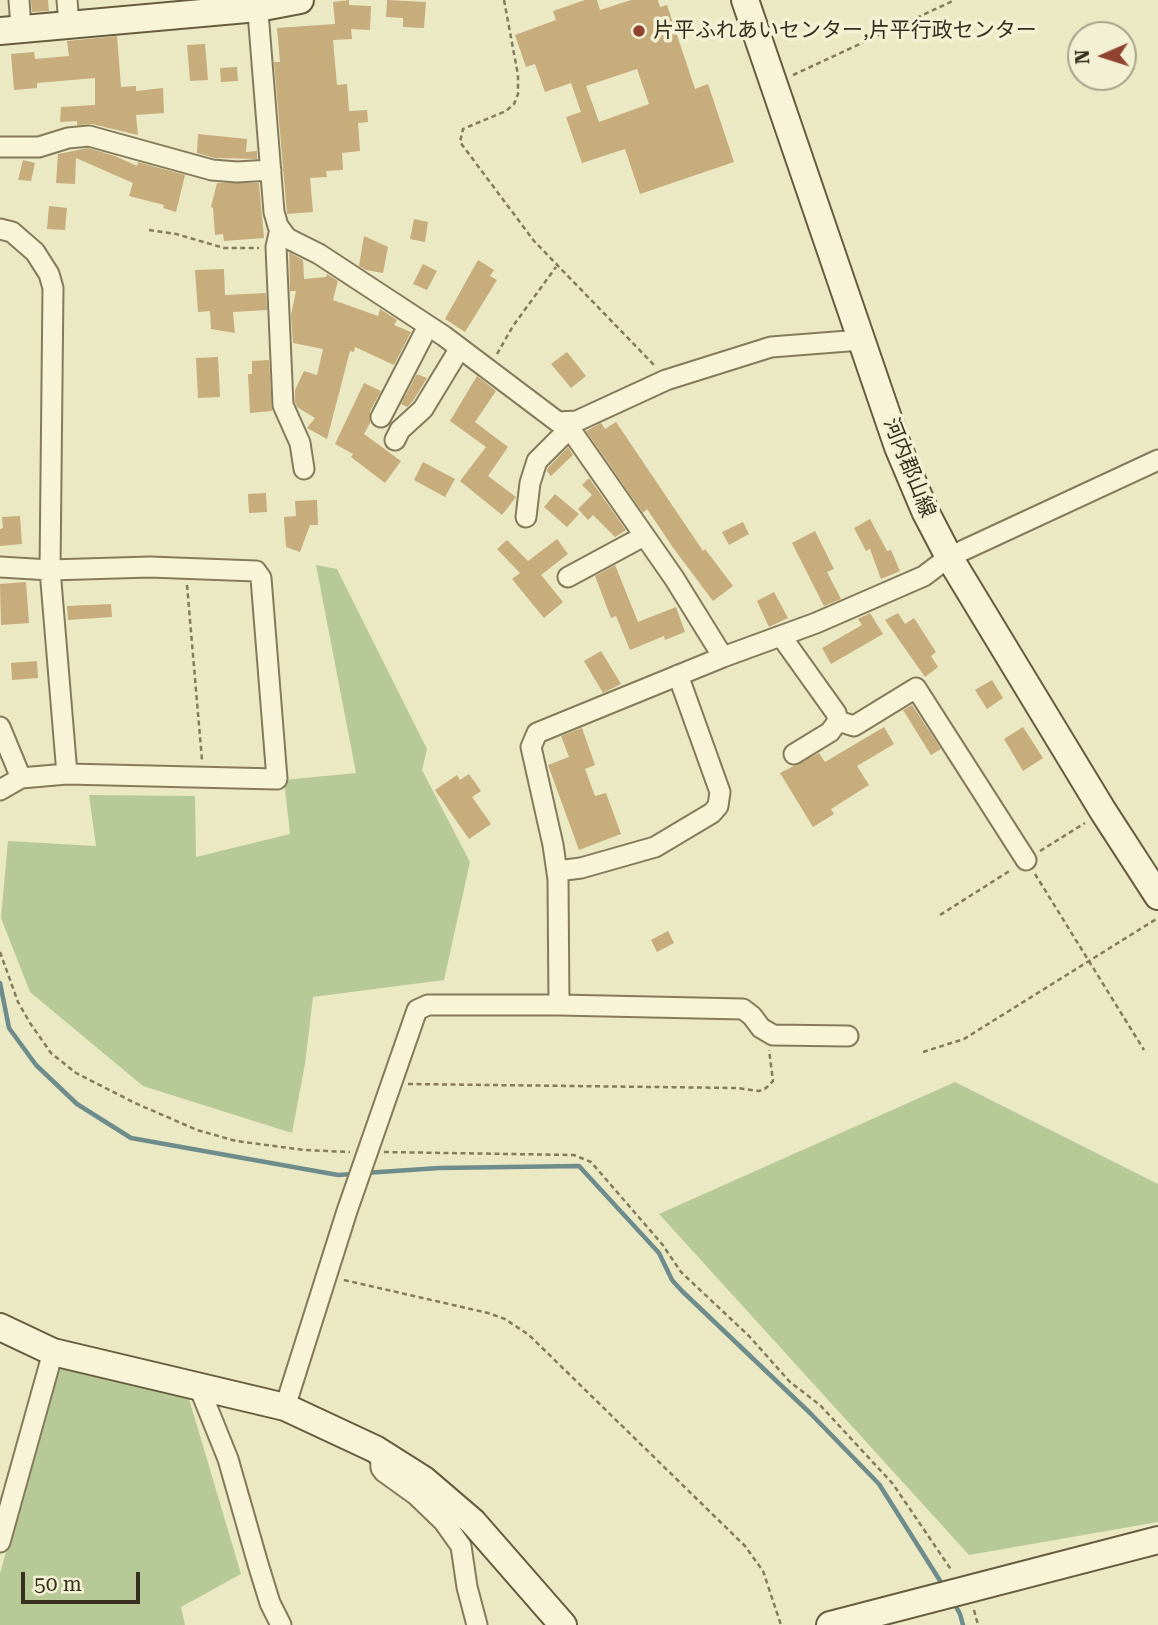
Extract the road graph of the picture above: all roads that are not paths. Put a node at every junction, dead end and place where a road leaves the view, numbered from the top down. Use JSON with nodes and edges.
{"nodes":[{"id":1,"x":19,"y":0,"type":"edge"},
{"id":2,"x":300,"y":0,"type":"edge"},
{"id":3,"x":746,"y":0,"type":"edge"},
{"id":4,"x":258,"y":4,"type":"edge"},
{"id":5,"x":68,"y":12,"type":"edge"},
{"id":6,"x":11,"y":29,"type":"edge"},
{"id":7,"x":0,"y":147,"type":"edge"},
{"id":8,"x":271,"y":170,"type":"junction"},
{"id":9,"x":0,"y":229,"type":"edge"},
{"id":10,"x":278,"y":238,"type":"junction"},
{"id":11,"x":428,"y":326,"type":"junction"},
{"id":12,"x":861,"y":340,"type":"junction"},
{"id":13,"x":460,"y":348,"type":"junction"},
{"id":14,"x":380,"y":417,"type":"dead end"},
{"id":15,"x":568,"y":426,"type":"junction"},
{"id":16,"x":395,"y":440,"type":"dead end"},
{"id":17,"x":1158,"y":460,"type":"edge"},
{"id":18,"x":304,"y":469,"type":"dead end"},
{"id":19,"x":526,"y":517,"type":"dead end"},
{"id":20,"x":644,"y":536,"type":"junction"},
{"id":21,"x":949,"y":557,"type":"junction"},
{"id":22,"x":0,"y":567,"type":"edge"},
{"id":23,"x":50,"y":570,"type":"junction"},
{"id":24,"x":568,"y":577,"type":"dead end"},
{"id":25,"x":781,"y":636,"type":"junction"},
{"id":26,"x":723,"y":657,"type":"junction"},
{"id":27,"x":677,"y":675,"type":"junction"},
{"id":28,"x":838,"y":721,"type":"junction"},
{"id":29,"x":0,"y":727,"type":"edge"},
{"id":30,"x":794,"y":754,"type":"dead end"},
{"id":31,"x":68,"y":774,"type":"junction"},
{"id":32,"x":21,"y":778,"type":"junction"},
{"id":33,"x":0,"y":790,"type":"edge"},
{"id":34,"x":1026,"y":860,"type":"road end"},
{"id":35,"x":557,"y":871,"type":"junction"},
{"id":36,"x":1158,"y":896,"type":"edge"},
{"id":37,"x":559,"y":1005,"type":"junction"},
{"id":38,"x":848,"y":1036,"type":"dead end"},
{"id":39,"x":0,"y":1327,"type":"edge"},
{"id":40,"x":53,"y":1352,"type":"junction"},
{"id":41,"x":199,"y":1387,"type":"junction"},
{"id":42,"x":285,"y":1407,"type":"junction"},
{"id":43,"x":380,"y":1452,"type":"junction"},
{"id":44,"x":1158,"y":1539,"type":"edge"},
{"id":45,"x":0,"y":1542,"type":"edge"},
{"id":46,"x":281,"y":1625,"type":"edge"},
{"id":47,"x":477,"y":1625,"type":"edge"},
{"id":48,"x":563,"y":1625,"type":"edge"},
{"id":49,"x":830,"y":1625,"type":"edge"}],
"edges":[{"from":1,"to":6,"type":"street"},
{"from":2,"to":4,"type":"street"},
{"from":3,"to":12,"type":"street","name":"河内郡山線"},
{"from":4,"to":5,"type":"street"},
{"from":4,"to":8,"type":"street"},
{"from":5,"to":6,"type":"street"},
{"from":7,"to":8,"type":"street"},
{"from":8,"to":10,"type":"street"},
{"from":9,"to":23,"type":"street"},
{"from":10,"to":11,"type":"street"},
{"from":10,"to":18,"type":"street"},
{"from":11,"to":13,"type":"street"},
{"from":11,"to":14,"type":"street"},
{"from":12,"to":15,"type":"street"},
{"from":12,"to":21,"type":"street","name":"河内郡山線"},
{"from":13,"to":15,"type":"street"},
{"from":13,"to":16,"type":"street"},
{"from":15,"to":19,"type":"street"},
{"from":15,"to":20,"type":"street"},
{"from":17,"to":21,"type":"street"},
{"from":20,"to":24,"type":"street"},
{"from":20,"to":26,"type":"street"},
{"from":21,"to":25,"type":"street"},
{"from":21,"to":36,"type":"street","name":"河内郡山線"},
{"from":22,"to":23,"type":"street"},
{"from":23,"to":31,"type":"street"},
{"from":23,"to":31,"type":"street"},
{"from":25,"to":26,"type":"street"},
{"from":25,"to":28,"type":"street"},
{"from":26,"to":27,"type":"street"},
{"from":27,"to":35,"type":"street"},
{"from":27,"to":35,"type":"street"},
{"from":28,"to":30,"type":"street"},
{"from":28,"to":34,"type":"street"},
{"from":29,"to":32,"type":"street"},
{"from":31,"to":32,"type":"street"},
{"from":32,"to":33,"type":"street"},
{"from":35,"to":37,"type":"street"},
{"from":37,"to":38,"type":"street"},
{"from":37,"to":42,"type":"street"},
{"from":39,"to":40,"type":"street"},
{"from":40,"to":41,"type":"street"},
{"from":40,"to":45,"type":"street"},
{"from":41,"to":42,"type":"street"},
{"from":41,"to":46,"type":"street"},
{"from":42,"to":43,"type":"street"},
{"from":43,"to":47,"type":"street"},
{"from":43,"to":48,"type":"street"},
{"from":44,"to":49,"type":"street"}]}
